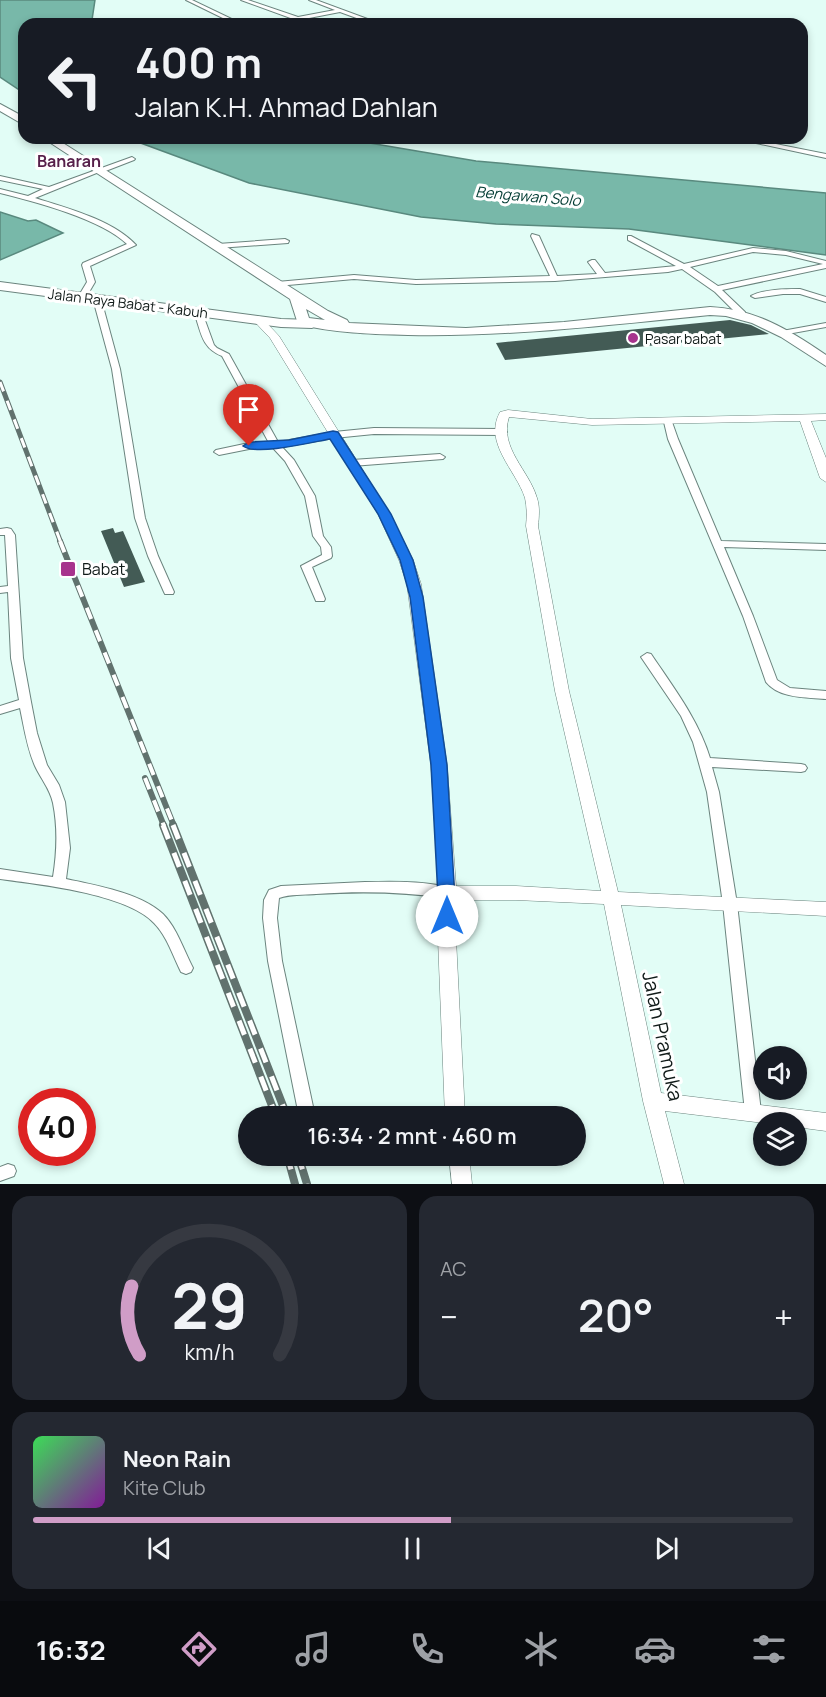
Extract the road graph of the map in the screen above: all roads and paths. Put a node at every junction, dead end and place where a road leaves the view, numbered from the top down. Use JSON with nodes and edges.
{"nodes":[{"id":1,"x":188,"y":0,"type":"edge"},
{"id":2,"x":243,"y":0,"type":"edge"},
{"id":3,"x":311,"y":0,"type":"edge"},
{"id":4,"x":339,"y":11,"type":"junction"},
{"id":5,"x":226,"y":18,"type":"edge"},
{"id":6,"x":293,"y":18,"type":"edge"},
{"id":7,"x":308,"y":18,"type":"edge"},
{"id":8,"x":360,"y":18,"type":"edge"},
{"id":9,"x":0,"y":107,"type":"edge"},
{"id":10,"x":18,"y":118,"type":"edge"},
{"id":11,"x":57,"y":144,"type":"edge"},
{"id":12,"x":765,"y":144,"type":"edge"},
{"id":13,"x":826,"y":156,"type":"edge"},
{"id":14,"x":132,"y":159,"type":"dead end"},
{"id":15,"x":100,"y":171,"type":"junction"},
{"id":16,"x":0,"y":178,"type":"edge"},
{"id":17,"x":47,"y":190,"type":"junction"},
{"id":18,"x":0,"y":191,"type":"edge"},
{"id":19,"x":29,"y":198,"type":"junction"},
{"id":20,"x":535,"y":236,"type":"dead end"},
{"id":21,"x":631,"y":238,"type":"dead end"},
{"id":22,"x":285,"y":241,"type":"dead end"},
{"id":23,"x":218,"y":246,"type":"junction"},
{"id":24,"x":592,"y":262,"type":"dead end"},
{"id":25,"x":826,"y":264,"type":"edge"},
{"id":26,"x":681,"y":265,"type":"junction"},
{"id":27,"x":603,"y":276,"type":"junction"},
{"id":28,"x":555,"y":279,"type":"junction"},
{"id":29,"x":277,"y":284,"type":"junction"},
{"id":30,"x":0,"y":286,"type":"edge"},
{"id":31,"x":715,"y":289,"type":"junction"},
{"id":32,"x":826,"y":290,"type":"edge"},
{"id":33,"x":815,"y":293,"type":"junction"},
{"id":34,"x":755,"y":296,"type":"dead end"},
{"id":35,"x":82,"y":297,"type":"junction"},
{"id":36,"x":297,"y":297,"type":"junction"},
{"id":37,"x":97,"y":299,"type":"junction"},
{"id":38,"x":826,"y":300,"type":"edge"},
{"id":39,"x":198,"y":312,"type":"junction"},
{"id":40,"x":323,"y":314,"type":"junction"},
{"id":41,"x":742,"y":314,"type":"junction"},
{"id":42,"x":257,"y":319,"type":"junction"},
{"id":43,"x":307,"y":320,"type":"junction"},
{"id":44,"x":826,"y":325,"type":"edge"},
{"id":45,"x":357,"y":330,"type":"junction"},
{"id":46,"x":782,"y":333,"type":"junction"},
{"id":47,"x":826,"y":362,"type":"edge"},
{"id":48,"x":826,"y":417,"type":"edge"},
{"id":49,"x":805,"y":419,"type":"junction"},
{"id":50,"x":668,"y":422,"type":"junction"},
{"id":51,"x":502,"y":432,"type":"junction"},
{"id":52,"x":333,"y":435,"type":"junction"},
{"id":53,"x":275,"y":445,"type":"junction"},
{"id":54,"x":219,"y":452,"type":"dead end"},
{"id":55,"x":440,"y":457,"type":"dead end"},
{"id":56,"x":352,"y":463,"type":"junction"},
{"id":57,"x":826,"y":478,"type":"edge"},
{"id":58,"x":0,"y":532,"type":"edge"},
{"id":59,"x":718,"y":544,"type":"junction"},
{"id":60,"x":826,"y":547,"type":"edge"},
{"id":61,"x":14,"y":588,"type":"junction"},
{"id":62,"x":0,"y":590,"type":"edge"},
{"id":63,"x":169,"y":592,"type":"dead end"},
{"id":64,"x":320,"y":599,"type":"dead end"},
{"id":65,"x":647,"y":657,"type":"dead end"},
{"id":66,"x":826,"y":694,"type":"edge"},
{"id":67,"x":25,"y":702,"type":"junction"},
{"id":68,"x":0,"y":710,"type":"edge"},
{"id":69,"x":705,"y":762,"type":"junction"},
{"id":70,"x":801,"y":768,"type":"dead end"},
{"id":71,"x":0,"y":874,"type":"edge"},
{"id":72,"x":59,"y":881,"type":"junction"},
{"id":73,"x":448,"y":893,"type":"junction"},
{"id":74,"x":611,"y":897,"type":"junction"},
{"id":75,"x":730,"y":904,"type":"junction"},
{"id":76,"x":826,"y":909,"type":"edge"},
{"id":77,"x":186,"y":968,"type":"dead end"},
{"id":78,"x":654,"y":1101,"type":"junction"},
{"id":79,"x":306,"y":1106,"type":"edge"},
{"id":80,"x":455,"y":1106,"type":"edge"},
{"id":81,"x":753,"y":1112,"type":"joint"},
{"id":82,"x":807,"y":1119,"type":"edge"},
{"id":83,"x":826,"y":1122,"type":"edge"},
{"id":84,"x":460,"y":1166,"type":"edge"},
{"id":85,"x":462,"y":1184,"type":"edge"},
{"id":86,"x":674,"y":1184,"type":"edge"}],
"edges":[{"from":1,"to":5,"type":"street"},
{"from":2,"to":6,"type":"street"},
{"from":3,"to":4,"type":"street"},
{"from":4,"to":7,"type":"street"},
{"from":4,"to":8,"type":"street"},
{"from":9,"to":10,"type":"main road"},
{"from":11,"to":15,"type":"main road"},
{"from":12,"to":13,"type":"street"},
{"from":14,"to":15,"type":"street"},
{"from":15,"to":17,"type":"street"},
{"from":15,"to":23,"type":"main road"},
{"from":16,"to":17,"type":"street"},
{"from":17,"to":19,"type":"street"},
{"from":18,"to":19,"type":"street"},
{"from":19,"to":35,"type":"street"},
{"from":20,"to":28,"type":"street"},
{"from":21,"to":26,"type":"street"},
{"from":22,"to":23,"type":"street"},
{"from":23,"to":29,"type":"main road"},
{"from":24,"to":27,"type":"street"},
{"from":25,"to":26,"type":"street"},
{"from":25,"to":31,"type":"street"},
{"from":26,"to":27,"type":"street"},
{"from":26,"to":31,"type":"street"},
{"from":27,"to":28,"type":"street"},
{"from":28,"to":29,"type":"street"},
{"from":29,"to":36,"type":"main road"},
{"from":30,"to":35,"type":"main road","name":"Jalan Raya Babat - Kabuh"},
{"from":31,"to":41,"type":"street"},
{"from":32,"to":33,"type":"street"},
{"from":33,"to":34,"type":"street"},
{"from":33,"to":38,"type":"street"},
{"from":35,"to":37,"type":"main road","name":"Jalan Raya Babat - Kabuh"},
{"from":36,"to":40,"type":"main road"},
{"from":36,"to":43,"type":"main road"},
{"from":37,"to":39,"type":"main road","name":"Jalan Raya Babat - Kabuh"},
{"from":37,"to":63,"type":"street"},
{"from":39,"to":42,"type":"main road","name":"Jalan Raya Babat - Kabuh"},
{"from":39,"to":53,"type":"street"},
{"from":40,"to":43,"type":"main road"},
{"from":40,"to":45,"type":"main road"},
{"from":41,"to":45,"type":"main road","name":"Jalan Raya Babat - Kabuh"},
{"from":41,"to":46,"type":"main road","name":"Jalan Raya Babat - Kabuh"},
{"from":42,"to":43,"type":"main road","name":"Jalan Raya Babat - Kabuh"},
{"from":42,"to":52,"type":"street"},
{"from":43,"to":45,"type":"main road","name":"Jalan Raya Babat - Kabuh"},
{"from":44,"to":46,"type":"street"},
{"from":46,"to":47,"type":"main road","name":"Jalan Raya Babat - Kabuh"},
{"from":48,"to":49,"type":"street"},
{"from":49,"to":50,"type":"street"},
{"from":49,"to":57,"type":"street"},
{"from":50,"to":51,"type":"street"},
{"from":50,"to":59,"type":"street"},
{"from":51,"to":52,"type":"street"},
{"from":51,"to":74,"type":"street","name":"Jalan Pramuka"},
{"from":52,"to":53,"type":"street"},
{"from":52,"to":56,"type":"street"},
{"from":53,"to":54,"type":"street"},
{"from":53,"to":64,"type":"street"},
{"from":55,"to":56,"type":"street"},
{"from":56,"to":73,"type":"street"},
{"from":58,"to":61,"type":"street"},
{"from":59,"to":60,"type":"street"},
{"from":59,"to":66,"type":"street"},
{"from":61,"to":62,"type":"street"},
{"from":61,"to":67,"type":"street"},
{"from":65,"to":69,"type":"street"},
{"from":67,"to":68,"type":"street"},
{"from":67,"to":72,"type":"street"},
{"from":69,"to":70,"type":"street"},
{"from":69,"to":75,"type":"street"},
{"from":71,"to":72,"type":"street"},
{"from":72,"to":77,"type":"street"},
{"from":73,"to":74,"type":"street"},
{"from":73,"to":79,"type":"street"},
{"from":73,"to":80,"type":"street"},
{"from":74,"to":75,"type":"street"},
{"from":74,"to":78,"type":"street","name":"Jalan Pramuka"},
{"from":75,"to":76,"type":"street"},
{"from":75,"to":81,"type":"street"},
{"from":78,"to":81,"type":"street"},
{"from":78,"to":86,"type":"street","name":"Jalan Pramuka"},
{"from":82,"to":83,"type":"street"},
{"from":84,"to":85,"type":"street"}]}
